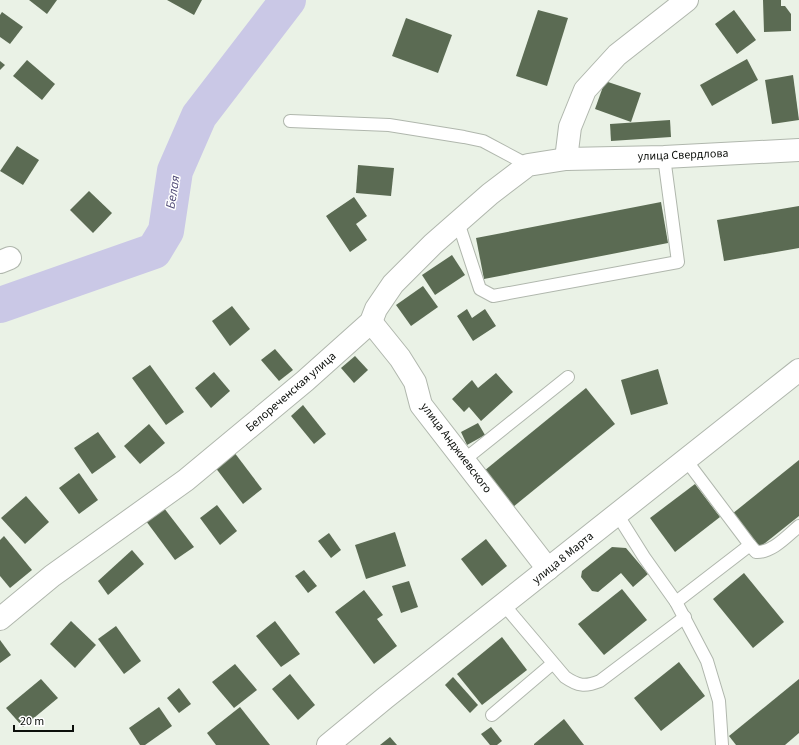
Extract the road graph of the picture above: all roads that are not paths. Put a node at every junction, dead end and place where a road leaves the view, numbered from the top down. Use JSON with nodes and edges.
{"nodes":[{"id":1,"x":687,"y":0,"type":"edge"},
{"id":2,"x":290,"y":121,"type":"dead end"},
{"id":3,"x":799,"y":150,"type":"edge"},
{"id":4,"x":664,"y":157,"type":"junction"},
{"id":5,"x":566,"y":159,"type":"junction"},
{"id":6,"x":528,"y":165,"type":"junction"},
{"id":7,"x":458,"y":222,"type":"junction"},
{"id":8,"x":371,"y":322,"type":"junction"},
{"id":9,"x":799,"y":370,"type":"edge"},
{"id":10,"x":568,"y":377,"type":"dead end"},
{"id":11,"x":464,"y":460,"type":"junction"},
{"id":12,"x":686,"y":460,"type":"junction"},
{"id":13,"x":617,"y":514,"type":"junction"},
{"id":14,"x":799,"y":526,"type":"edge"},
{"id":15,"x":750,"y":545,"type":"junction"},
{"id":16,"x":548,"y":570,"type":"junction"},
{"id":17,"x":676,"y":602,"type":"junction"},
{"id":18,"x":504,"y":605,"type":"junction"},
{"id":19,"x":685,"y":617,"type":"junction"},
{"id":20,"x":0,"y":619,"type":"edge"},
{"id":21,"x":552,"y":664,"type":"junction"},
{"id":22,"x":492,"y":715,"type":"dead end"},
{"id":23,"x":720,"y":744,"type":"edge"},
{"id":24,"x":328,"y":745,"type":"edge"}],
"edges":[{"from":1,"to":5,"type":"street"},
{"from":2,"to":6,"type":"lane"},
{"from":3,"to":4,"type":"street","name":"улица Свердлова"},
{"from":4,"to":5,"type":"street","name":"улица Свердлова"},
{"from":4,"to":7,"type":"lane"},
{"from":5,"to":6,"type":"street","name":"Белореченская улица"},
{"from":6,"to":7,"type":"street","name":"Белореченская улица"},
{"from":7,"to":8,"type":"street","name":"Белореченская улица"},
{"from":8,"to":11,"type":"street","name":"улица Анджиевского"},
{"from":8,"to":20,"type":"street","name":"Белореченская улица"},
{"from":9,"to":12,"type":"street","name":"улица 8 Марта"},
{"from":10,"to":11,"type":"lane"},
{"from":11,"to":16,"type":"street","name":"улица Анджиевского"},
{"from":12,"to":13,"type":"street","name":"улица 8 Марта"},
{"from":12,"to":15,"type":"lane"},
{"from":13,"to":16,"type":"street","name":"улица 8 Марта"},
{"from":13,"to":17,"type":"lane"},
{"from":14,"to":15,"type":"lane"},
{"from":15,"to":17,"type":"lane"},
{"from":16,"to":18,"type":"street","name":"улица 8 Марта"},
{"from":17,"to":19,"type":"lane"},
{"from":18,"to":21,"type":"lane"},
{"from":18,"to":24,"type":"street","name":"улица 8 Марта"},
{"from":19,"to":21,"type":"lane"},
{"from":19,"to":23,"type":"lane"},
{"from":21,"to":22,"type":"lane"}]}
